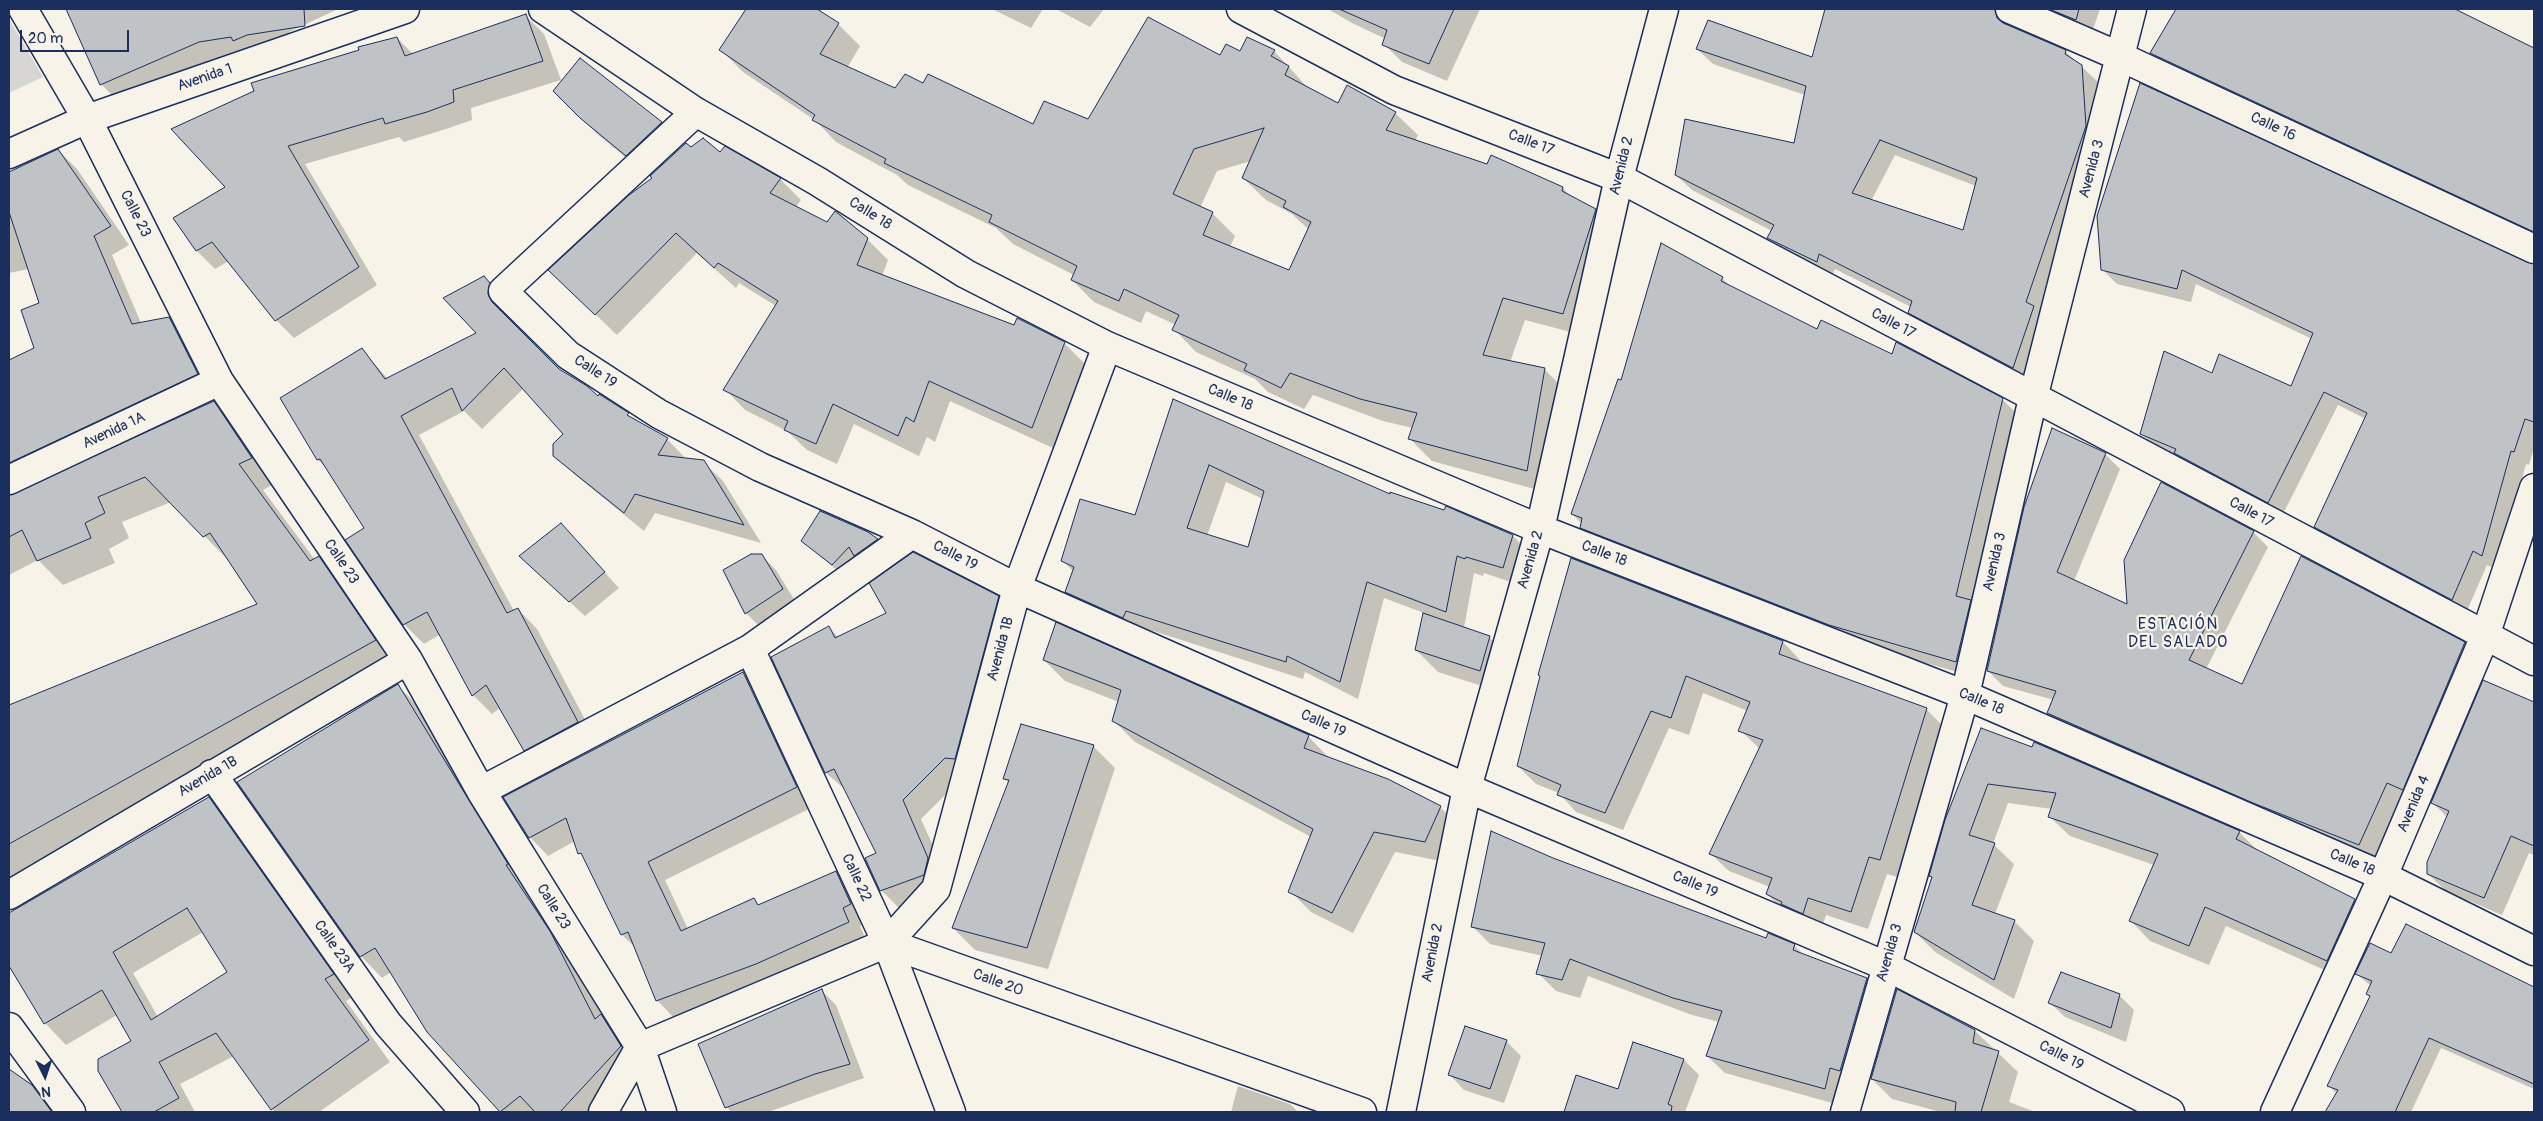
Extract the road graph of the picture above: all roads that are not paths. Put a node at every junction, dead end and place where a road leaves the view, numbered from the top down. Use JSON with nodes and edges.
{"nodes":[{"id":1,"x":23,"y":9,"type":"edge"},
{"id":2,"x":405,"y":9,"type":"edge"},
{"id":3,"x":543,"y":9,"type":"edge"},
{"id":4,"x":1241,"y":9,"type":"edge"},
{"id":5,"x":1664,"y":9,"type":"edge"},
{"id":6,"x":2010,"y":9,"type":"edge"},
{"id":7,"x":2132,"y":9,"type":"edge"},
{"id":8,"x":2121,"y":57,"type":"junction"},
{"id":9,"x":696,"y":112,"type":"junction"},
{"id":10,"x":87,"y":119,"type":"junction"},
{"id":11,"x":9,"y":154,"type":"edge"},
{"id":12,"x":1618,"y":178,"type":"junction"},
{"id":13,"x":2534,"y":249,"type":"edge"},
{"id":14,"x":1107,"y":346,"type":"junction"},
{"id":15,"x":218,"y":381,"type":"junction"},
{"id":16,"x":2033,"y":398,"type":"junction"},
{"id":17,"x":9,"y":480,"type":"edge"},
{"id":18,"x":2534,"y":488,"type":"edge"},
{"id":19,"x":1540,"y":529,"type":"junction"},
{"id":20,"x":912,"y":534,"type":"junction"},
{"id":21,"x":1017,"y":588,"type":"junction"},
{"id":22,"x":2485,"y":636,"type":"junction"},
{"id":23,"x":750,"y":649,"type":"junction"},
{"id":24,"x":408,"y":660,"type":"junction"},
{"id":25,"x":2534,"y":661,"type":"edge"},
{"id":26,"x":1965,"y":695,"type":"junction"},
{"id":27,"x":212,"y":774,"type":"junction"},
{"id":28,"x":1467,"y":788,"type":"junction"},
{"id":29,"x":481,"y":791,"type":"junction"},
{"id":30,"x":2383,"y":876,"type":"junction"},
{"id":31,"x":9,"y":894,"type":"edge"},
{"id":32,"x":887,"y":943,"type":"junction"},
{"id":33,"x":2534,"y":951,"type":"edge"},
{"id":34,"x":1886,"y":966,"type":"junction"},
{"id":35,"x":9,"y":1027,"type":"edge"},
{"id":36,"x":640,"y":1047,"type":"junction"},
{"id":37,"x":71,"y":1112,"type":"edge"},
{"id":38,"x":465,"y":1112,"type":"edge"},
{"id":39,"x":603,"y":1112,"type":"edge"},
{"id":40,"x":662,"y":1112,"type":"edge"},
{"id":41,"x":951,"y":1112,"type":"edge"},
{"id":42,"x":1362,"y":1112,"type":"edge"},
{"id":43,"x":1401,"y":1112,"type":"edge"},
{"id":44,"x":1845,"y":1112,"type":"edge"},
{"id":45,"x":2170,"y":1112,"type":"edge"},
{"id":46,"x":2275,"y":1112,"type":"edge"}],
"edges":[{"from":1,"to":10,"type":"street","name":"Calle 23"},
{"from":2,"to":10,"type":"street","name":"Avenida 1"},
{"from":3,"to":9,"type":"street","name":"Calle 18"},
{"from":4,"to":12,"type":"street","name":"Calle 17"},
{"from":5,"to":12,"type":"street","name":"Avenida 2"},
{"from":6,"to":8,"type":"street","name":"Calle 16"},
{"from":7,"to":8,"type":"street","name":"Avenida 3"},
{"from":8,"to":13,"type":"street","name":"Calle 16"},
{"from":8,"to":16,"type":"street","name":"Avenida 3"},
{"from":9,"to":14,"type":"street","name":"Calle 18"},
{"from":9,"to":20,"type":"street","name":"Calle 19"},
{"from":10,"to":11,"type":"street","name":"Avenida 1"},
{"from":10,"to":15,"type":"street","name":"Calle 23"},
{"from":12,"to":16,"type":"street","name":"Calle 17"},
{"from":12,"to":19,"type":"street","name":"Avenida 2"},
{"from":14,"to":19,"type":"street","name":"Calle 18"},
{"from":14,"to":21,"type":"street","name":"Avenida 1B"},
{"from":15,"to":17,"type":"street","name":"Avenida 1A"},
{"from":15,"to":24,"type":"street","name":"Calle 23"},
{"from":16,"to":22,"type":"street","name":"Calle 17"},
{"from":16,"to":26,"type":"street","name":"Avenida 3"},
{"from":18,"to":22,"type":"street","name":"Avenida 4"},
{"from":19,"to":26,"type":"street","name":"Calle 18"},
{"from":19,"to":28,"type":"street","name":"Avenida 2"},
{"from":20,"to":21,"type":"street","name":"Calle 19"},
{"from":20,"to":23,"type":"street"},
{"from":21,"to":28,"type":"street","name":"Calle 19"},
{"from":21,"to":32,"type":"street","name":"Avenida 1B"},
{"from":22,"to":25,"type":"street","name":"Calle 17"},
{"from":22,"to":30,"type":"street","name":"Avenida 4"},
{"from":23,"to":29,"type":"street"},
{"from":23,"to":32,"type":"street","name":"Calle 22"},
{"from":24,"to":27,"type":"street","name":"Avenida 1B"},
{"from":24,"to":29,"type":"street","name":"Calle 23"},
{"from":26,"to":30,"type":"street","name":"Calle 18"},
{"from":26,"to":34,"type":"street","name":"Avenida 3"},
{"from":27,"to":31,"type":"street","name":"Avenida 1B"},
{"from":27,"to":38,"type":"street","name":"Calle 23A"},
{"from":28,"to":34,"type":"street","name":"Calle 19"},
{"from":28,"to":43,"type":"street","name":"Avenida 2"},
{"from":29,"to":36,"type":"street","name":"Calle 23"},
{"from":30,"to":33,"type":"street","name":"Calle 18"},
{"from":30,"to":46,"type":"street","name":"Avenida 4"},
{"from":32,"to":36,"type":"street"},
{"from":32,"to":41,"type":"street","name":"Calle 22"},
{"from":32,"to":42,"type":"street","name":"Calle 20"},
{"from":34,"to":44,"type":"street","name":"Avenida 3"},
{"from":34,"to":45,"type":"street","name":"Calle 19"},
{"from":35,"to":37,"type":"street"},
{"from":36,"to":39,"type":"street"},
{"from":36,"to":40,"type":"street","name":"Calle 23"}]}
